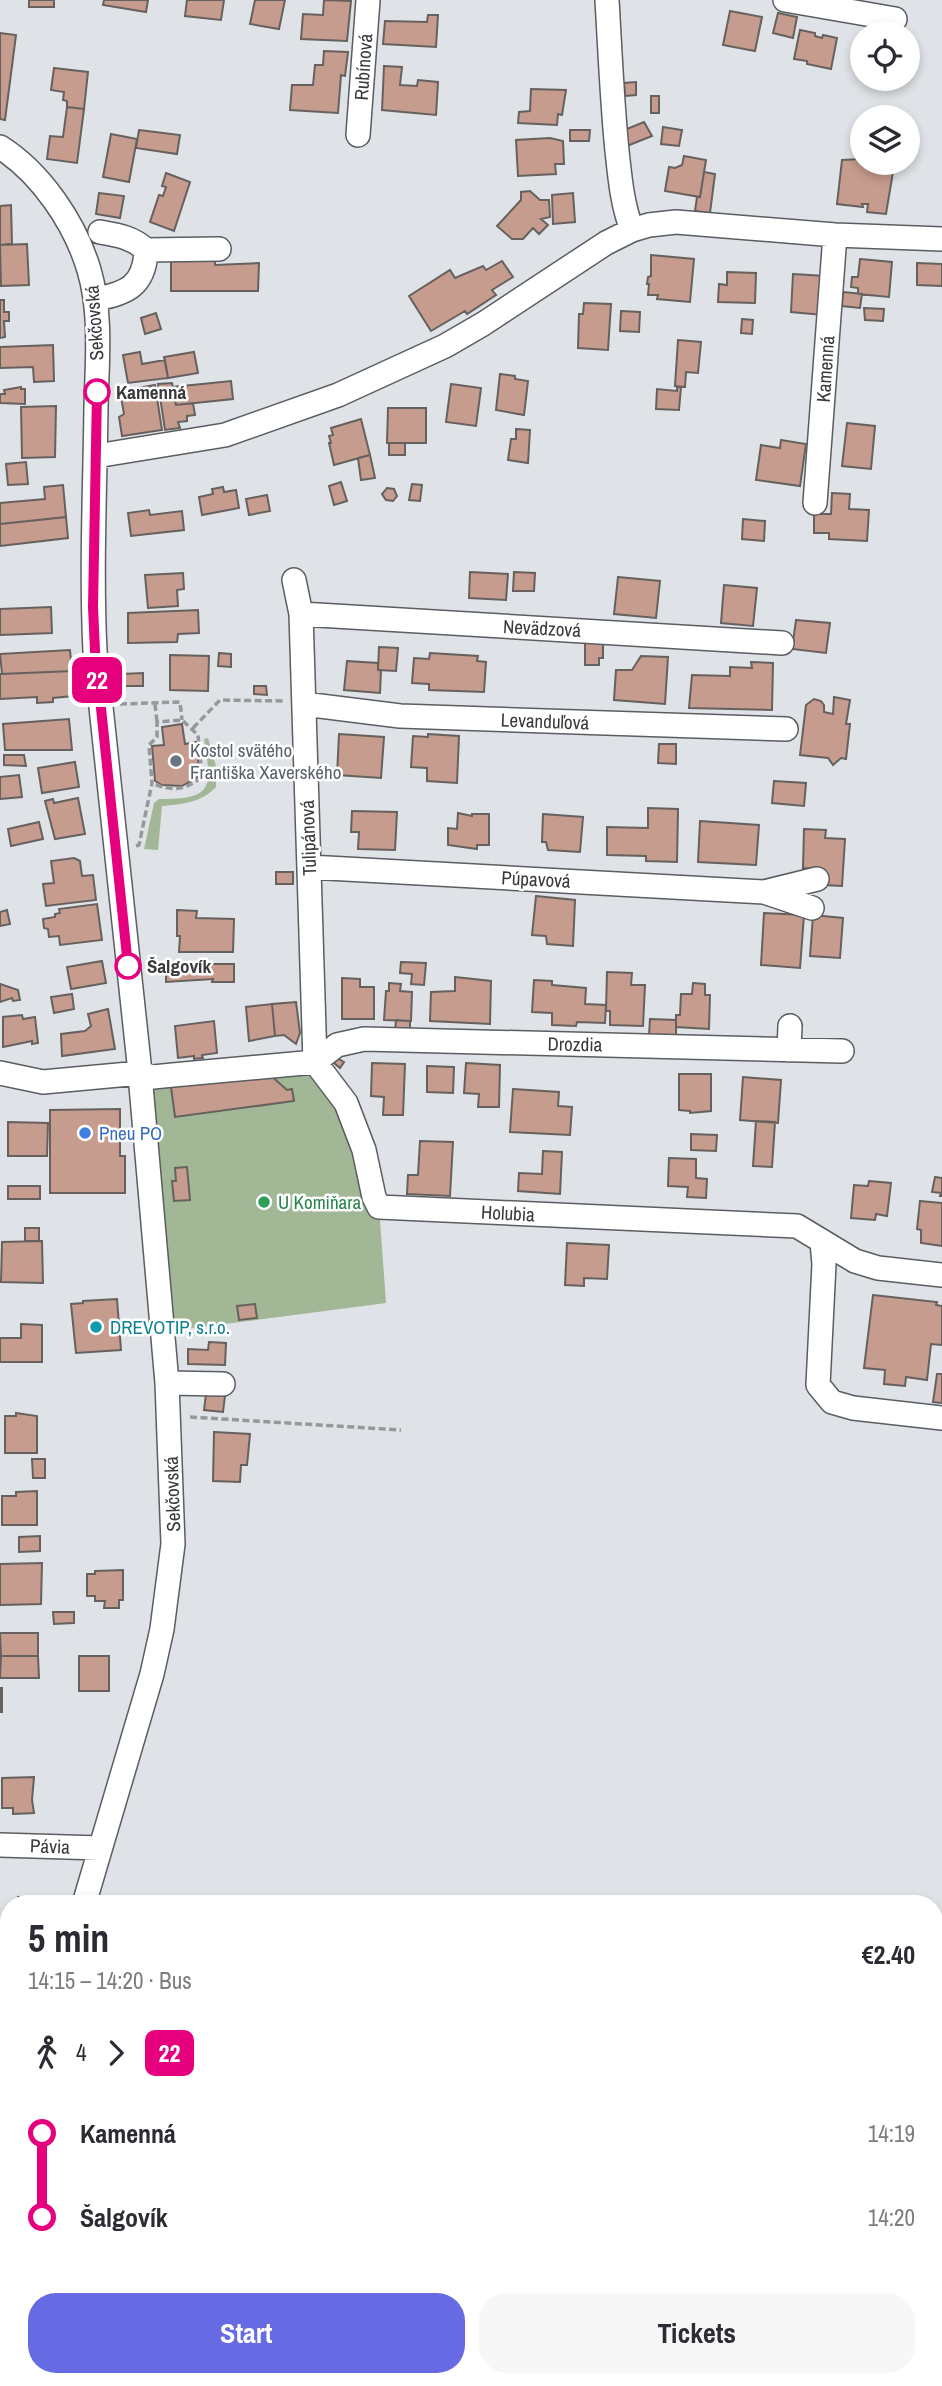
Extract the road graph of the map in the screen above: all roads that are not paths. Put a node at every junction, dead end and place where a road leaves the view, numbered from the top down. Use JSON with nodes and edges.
{"nodes":[{"id":1,"x":368,"y":0,"type":"edge"},
{"id":2,"x":607,"y":0,"type":"edge"},
{"id":3,"x":785,"y":0,"type":"edge"},
{"id":4,"x":895,"y":19,"type":"dead end"},
{"id":5,"x":358,"y":135,"type":"dead end"},
{"id":6,"x":0,"y":147,"type":"edge"},
{"id":7,"x":632,"y":230,"type":"junction"},
{"id":8,"x":100,"y":232,"type":"dead end"},
{"id":9,"x":835,"y":235,"type":"junction"},
{"id":10,"x":942,"y":239,"type":"edge"},
{"id":11,"x":219,"y":249,"type":"dead end"},
{"id":12,"x":146,"y":250,"type":"junction"},
{"id":13,"x":96,"y":299,"type":"junction"},
{"id":14,"x":96,"y":456,"type":"junction"},
{"id":15,"x":815,"y":503,"type":"dead end"},
{"id":16,"x":294,"y":580,"type":"dead end"},
{"id":17,"x":302,"y":614,"type":"junction"},
{"id":18,"x":782,"y":643,"type":"dead end"},
{"id":19,"x":304,"y":702,"type":"junction"},
{"id":20,"x":786,"y":729,"type":"dead end"},
{"id":21,"x":309,"y":867,"type":"junction"},
{"id":22,"x":817,"y":879,"type":"dead end"},
{"id":23,"x":764,"y":892,"type":"junction"},
{"id":24,"x":812,"y":908,"type":"dead end"},
{"id":25,"x":790,"y":1027,"type":"dead end"},
{"id":26,"x":789,"y":1050,"type":"junction"},
{"id":27,"x":842,"y":1051,"type":"dead end"},
{"id":28,"x":316,"y":1062,"type":"junction"},
{"id":29,"x":0,"y":1073,"type":"edge"},
{"id":30,"x":140,"y":1073,"type":"junction"},
{"id":31,"x":822,"y":1242,"type":"junction"},
{"id":32,"x":942,"y":1275,"type":"edge"},
{"id":33,"x":167,"y":1383,"type":"junction"},
{"id":34,"x":223,"y":1384,"type":"dead end"},
{"id":35,"x":942,"y":1418,"type":"edge"},
{"id":36,"x":0,"y":1845,"type":"edge"},
{"id":37,"x":100,"y":1848,"type":"junction"},
{"id":38,"x":86,"y":1895,"type":"edge"}],
"edges":[{"from":1,"to":5,"type":"street","name":"Rubínová"},
{"from":2,"to":7,"type":"street"},
{"from":3,"to":4,"type":"street"},
{"from":6,"to":13,"type":"street","name":"Sekčovská"},
{"from":7,"to":9,"type":"street"},
{"from":7,"to":14,"type":"street"},
{"from":8,"to":12,"type":"street"},
{"from":9,"to":10,"type":"street"},
{"from":9,"to":15,"type":"street","name":"Kamenná"},
{"from":11,"to":12,"type":"street"},
{"from":12,"to":13,"type":"street"},
{"from":13,"to":14,"type":"street","name":"Sekčovská"},
{"from":14,"to":30,"type":"street","name":"Sekčovská"},
{"from":16,"to":17,"type":"street","name":"Tulipánová"},
{"from":17,"to":18,"type":"street","name":"Nevädzová"},
{"from":17,"to":19,"type":"street","name":"Tulipánová"},
{"from":19,"to":20,"type":"street","name":"Levanduľová"},
{"from":19,"to":21,"type":"street","name":"Tulipánová"},
{"from":21,"to":23,"type":"street","name":"Púpavová"},
{"from":21,"to":28,"type":"street","name":"Tulipánová"},
{"from":22,"to":23,"type":"street"},
{"from":23,"to":24,"type":"street"},
{"from":25,"to":26,"type":"street"},
{"from":26,"to":27,"type":"street","name":"Drozdia"},
{"from":26,"to":28,"type":"street","name":"Drozdia"},
{"from":28,"to":30,"type":"street"},
{"from":28,"to":31,"type":"street","name":"Holubia"},
{"from":29,"to":30,"type":"street"},
{"from":30,"to":33,"type":"street","name":"Sekčovská"},
{"from":31,"to":32,"type":"street"},
{"from":31,"to":35,"type":"street"},
{"from":33,"to":34,"type":"street"},
{"from":33,"to":37,"type":"street","name":"Sekčovská"},
{"from":36,"to":37,"type":"street","name":"Pávia"},
{"from":37,"to":38,"type":"street","name":"Sekčovská"}]}
